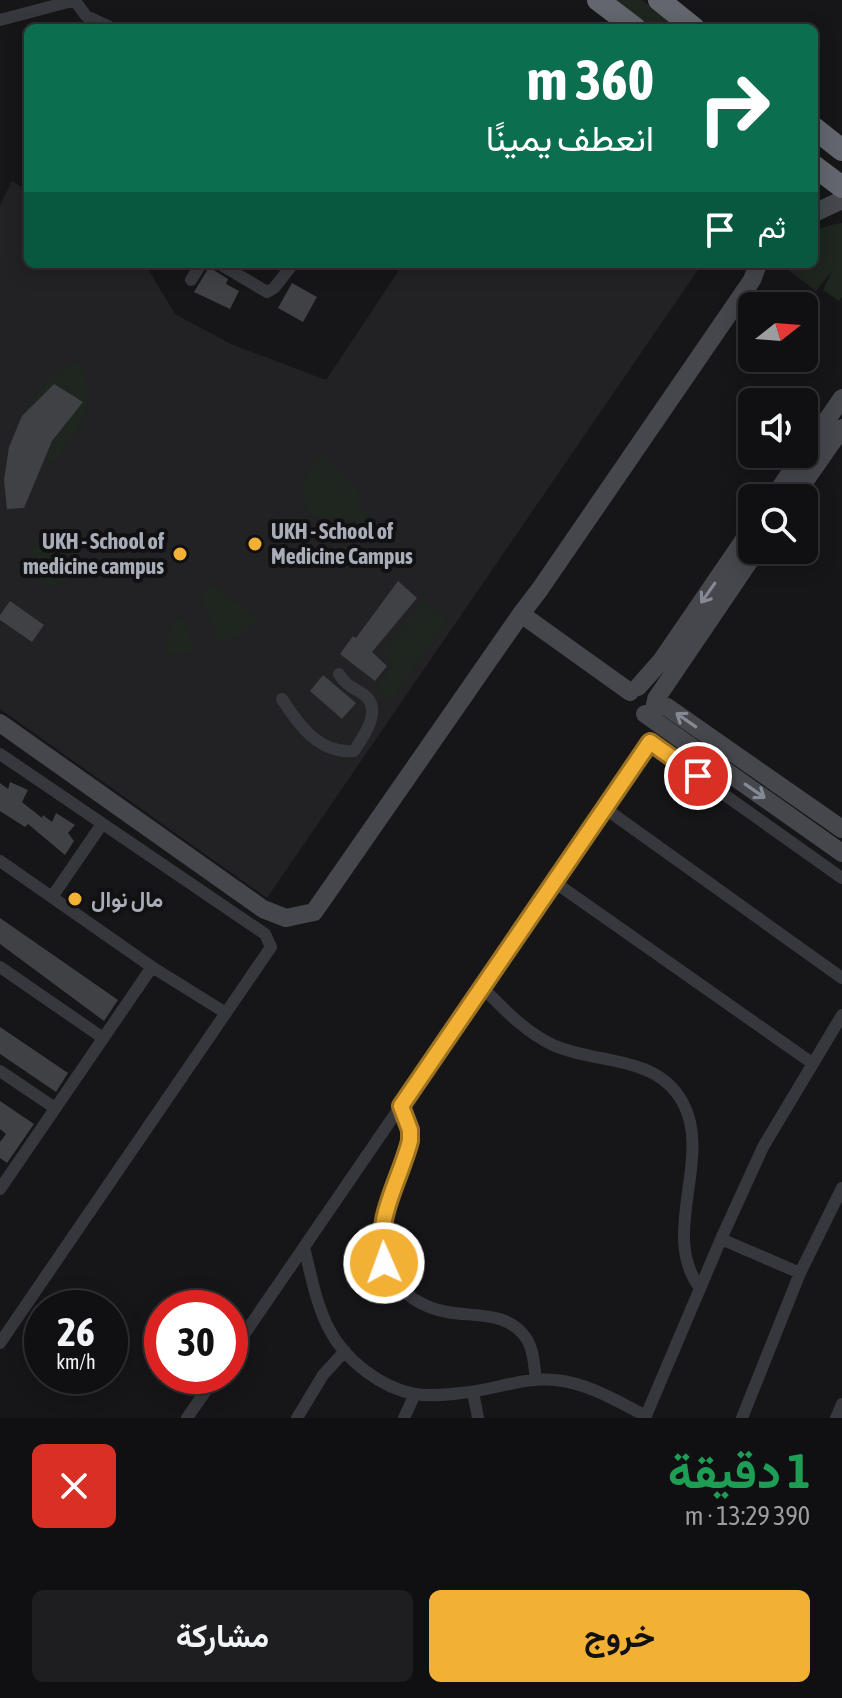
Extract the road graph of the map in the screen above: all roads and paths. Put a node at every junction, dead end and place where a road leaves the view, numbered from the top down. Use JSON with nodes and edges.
{"nodes":[{"id":1,"x":76,"y":0,"type":"edge"},
{"id":2,"x":598,"y":0,"type":"edge"},
{"id":3,"x":659,"y":0,"type":"edge"},
{"id":4,"x":0,"y":20,"type":"edge"},
{"id":5,"x":103,"y":24,"type":"edge"},
{"id":6,"x":630,"y":24,"type":"edge"},
{"id":7,"x":689,"y":24,"type":"edge"},
{"id":8,"x":818,"y":131,"type":"edge"},
{"id":9,"x":842,"y":150,"type":"edge"},
{"id":10,"x":818,"y":169,"type":"edge"},
{"id":11,"x":842,"y":187,"type":"edge"},
{"id":12,"x":842,"y":200,"type":"edge"},
{"id":13,"x":818,"y":211,"type":"edge"},
{"id":14,"x":198,"y":268,"type":"edge"},
{"id":15,"x":227,"y":268,"type":"edge"},
{"id":16,"x":290,"y":268,"type":"edge"},
{"id":17,"x":755,"y":272,"type":"edge"},
{"id":18,"x":191,"y":280,"type":"dead end"},
{"id":19,"x":842,"y":398,"type":"edge"},
{"id":20,"x":842,"y":428,"type":"edge"},
{"id":21,"x":823,"y":440,"type":"junction"},
{"id":22,"x":818,"y":444,"type":"edge"},
{"id":23,"x":800,"y":484,"type":"edge"},
{"id":24,"x":738,"y":548,"type":"edge"},
{"id":25,"x":748,"y":564,"type":"edge"},
{"id":26,"x":521,"y":614,"type":"junction"},
{"id":27,"x":339,"y":674,"type":"dead end"},
{"id":28,"x":634,"y":689,"type":"junction"},
{"id":29,"x":282,"y":699,"type":"dead end"},
{"id":30,"x":652,"y":706,"type":"junction"},
{"id":31,"x":0,"y":723,"type":"edge"},
{"id":32,"x":0,"y":754,"type":"edge"},
{"id":33,"x":610,"y":812,"type":"dead end"},
{"id":34,"x":102,"y":824,"type":"junction"},
{"id":35,"x":842,"y":829,"type":"edge"},
{"id":36,"x":842,"y":853,"type":"edge"},
{"id":37,"x":0,"y":861,"type":"edge"},
{"id":38,"x":842,"y":878,"type":"edge"},
{"id":39,"x":560,"y":886,"type":"dead end"},
{"id":40,"x":52,"y":897,"type":"junction"},
{"id":41,"x":0,"y":967,"type":"edge"},
{"id":42,"x":152,"y":967,"type":"junction"},
{"id":43,"x":842,"y":978,"type":"edge"},
{"id":44,"x":482,"y":987,"type":"junction"},
{"id":45,"x":226,"y":1013,"type":"junction"},
{"id":46,"x":842,"y":1015,"type":"edge"},
{"id":47,"x":103,"y":1038,"type":"junction"},
{"id":48,"x":812,"y":1063,"type":"junction"},
{"id":49,"x":0,"y":1071,"type":"edge"},
{"id":50,"x":401,"y":1106,"type":"junction"},
{"id":51,"x":55,"y":1108,"type":"junction"},
{"id":52,"x":2,"y":1183,"type":"edge"},
{"id":53,"x":842,"y":1188,"type":"edge"},
{"id":54,"x":721,"y":1239,"type":"junction"},
{"id":55,"x":304,"y":1247,"type":"junction"},
{"id":56,"x":800,"y":1273,"type":"junction"},
{"id":57,"x":700,"y":1288,"type":"junction"},
{"id":58,"x":248,"y":1329,"type":"edge"},
{"id":59,"x":0,"y":1343,"type":"edge"},
{"id":60,"x":345,"y":1351,"type":"junction"},
{"id":61,"x":536,"y":1380,"type":"junction"},
{"id":62,"x":473,"y":1392,"type":"junction"},
{"id":63,"x":204,"y":1394,"type":"edge"},
{"id":64,"x":415,"y":1394,"type":"junction"},
{"id":65,"x":842,"y":1404,"type":"edge"},
{"id":66,"x":646,"y":1417,"type":"edge"},
{"id":67,"x":187,"y":1418,"type":"edge"},
{"id":68,"x":297,"y":1418,"type":"edge"},
{"id":69,"x":404,"y":1418,"type":"edge"},
{"id":70,"x":478,"y":1418,"type":"edge"},
{"id":71,"x":742,"y":1418,"type":"edge"},
{"id":72,"x":836,"y":1418,"type":"edge"}],
"edges":[{"from":1,"to":4,"type":"street"},
{"from":1,"to":5,"type":"street"},
{"from":2,"to":6,"type":"highway"},
{"from":3,"to":7,"type":"highway"},
{"from":8,"to":9,"type":"highway"},
{"from":10,"to":11,"type":"highway"},
{"from":12,"to":13,"type":"street"},
{"from":14,"to":18,"type":"street"},
{"from":15,"to":16,"type":"street"},
{"from":17,"to":26,"type":"street"},
{"from":19,"to":21,"type":"street"},
{"from":20,"to":21,"type":"street"},
{"from":21,"to":22,"type":"street"},
{"from":21,"to":23,"type":"street"},
{"from":24,"to":28,"type":"street","one_way":true},
{"from":25,"to":30,"type":"street"},
{"from":26,"to":28,"type":"street"},
{"from":26,"to":31,"type":"street"},
{"from":27,"to":29,"type":"street"},
{"from":28,"to":30,"type":"street"},
{"from":35,"to":30,"type":"street","one_way":true},
{"from":30,"to":36,"type":"street","one_way":true},
{"from":32,"to":34,"type":"street"},
{"from":33,"to":43,"type":"street"},
{"from":34,"to":40,"type":"street"},
{"from":34,"to":45,"type":"street"},
{"from":37,"to":40,"type":"street"},
{"from":38,"to":44,"type":"street"},
{"from":39,"to":48,"type":"street"},
{"from":40,"to":42,"type":"street"},
{"from":41,"to":47,"type":"street"},
{"from":42,"to":45,"type":"street"},
{"from":42,"to":47,"type":"street"},
{"from":44,"to":50,"type":"street"},
{"from":44,"to":57,"type":"street"},
{"from":45,"to":59,"type":"street"},
{"from":46,"to":48,"type":"street"},
{"from":47,"to":51,"type":"street"},
{"from":48,"to":54,"type":"street"},
{"from":49,"to":51,"type":"street"},
{"from":50,"to":55,"type":"street"},
{"from":50,"to":61,"type":"street"},
{"from":51,"to":52,"type":"street"},
{"from":53,"to":56,"type":"street"},
{"from":54,"to":56,"type":"street"},
{"from":54,"to":57,"type":"street"},
{"from":55,"to":58,"type":"street"},
{"from":55,"to":60,"type":"street"},
{"from":56,"to":71,"type":"street"},
{"from":57,"to":66,"type":"street"},
{"from":60,"to":64,"type":"street"},
{"from":60,"to":68,"type":"street"},
{"from":61,"to":62,"type":"street"},
{"from":61,"to":66,"type":"street"},
{"from":62,"to":64,"type":"street"},
{"from":62,"to":70,"type":"street"},
{"from":63,"to":67,"type":"street"},
{"from":64,"to":69,"type":"street"},
{"from":65,"to":72,"type":"street"}]}
